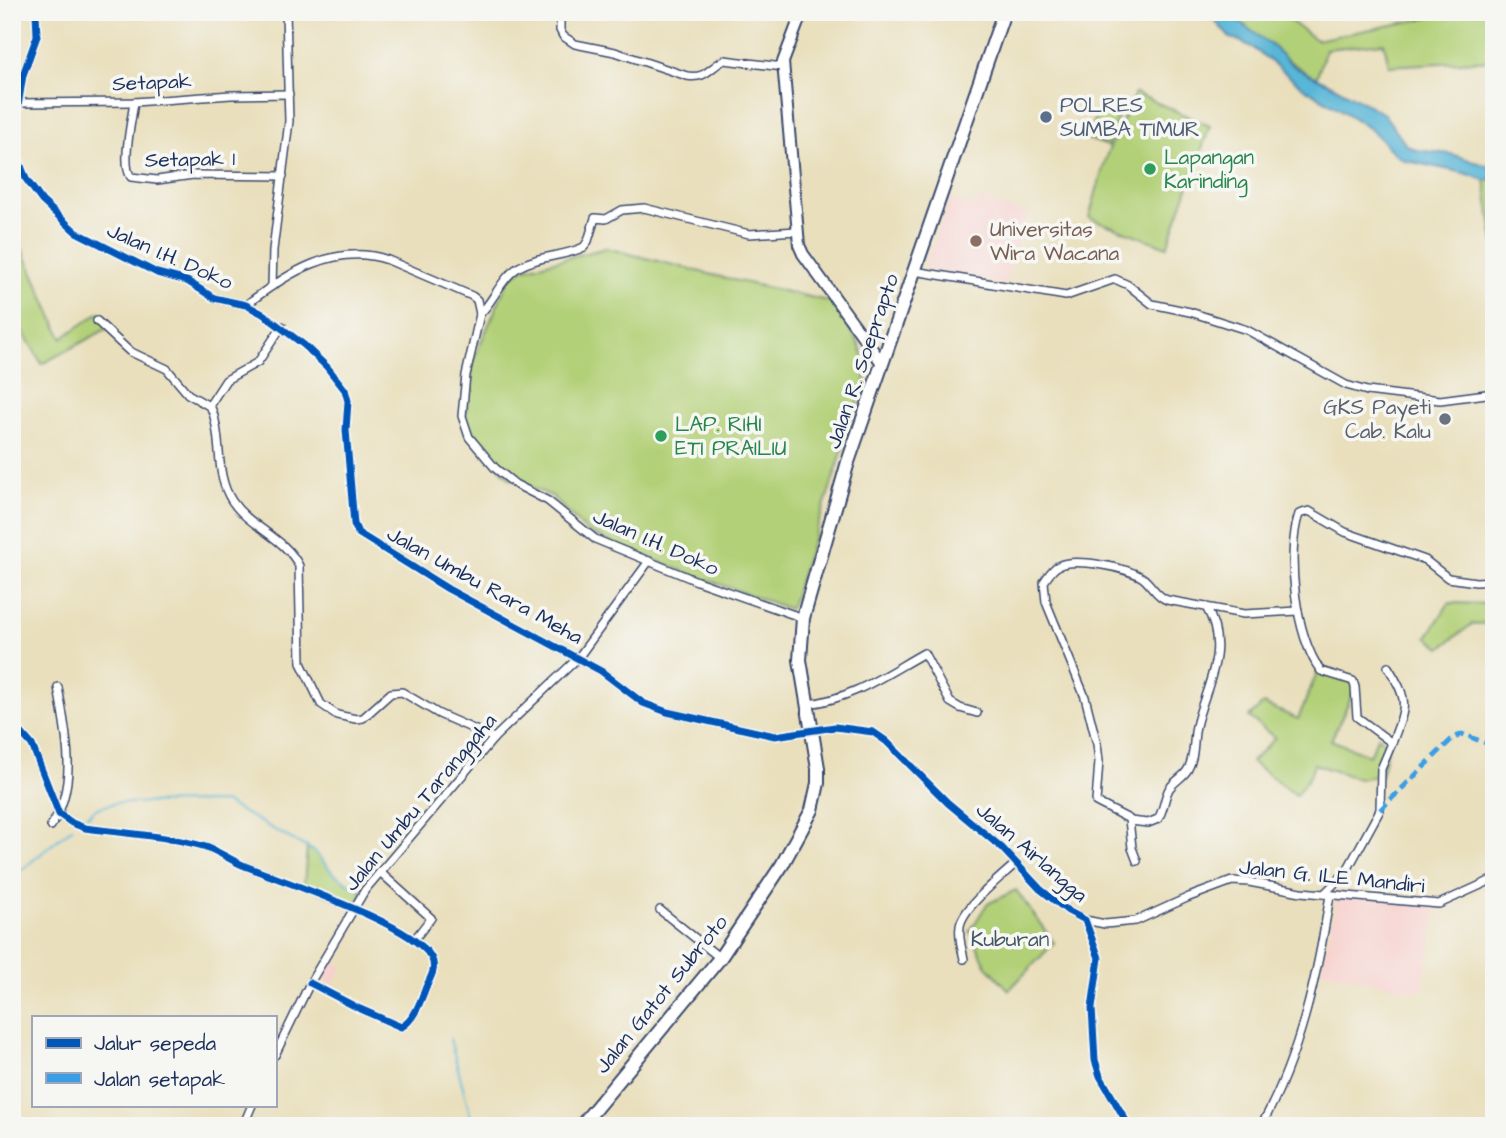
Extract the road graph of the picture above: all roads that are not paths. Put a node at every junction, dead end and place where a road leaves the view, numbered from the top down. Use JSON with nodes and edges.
{"nodes":[{"id":1,"x":36,"y":12,"type":"edge"},
{"id":2,"x":286,"y":12,"type":"edge"},
{"id":3,"x":561,"y":12,"type":"edge"},
{"id":4,"x":802,"y":12,"type":"edge"},
{"id":5,"x":1004,"y":12,"type":"edge"},
{"id":6,"x":783,"y":67,"type":"junction"},
{"id":7,"x":289,"y":94,"type":"junction"},
{"id":8,"x":134,"y":102,"type":"junction"},
{"id":9,"x":18,"y":103,"type":"junction"},
{"id":10,"x":283,"y":176,"type":"junction"},
{"id":11,"x":797,"y":231,"type":"junction"},
{"id":12,"x":913,"y":271,"type":"junction"},
{"id":13,"x":272,"y":286,"type":"junction"},
{"id":14,"x":246,"y":305,"type":"junction"},
{"id":15,"x":480,"y":314,"type":"junction"},
{"id":16,"x":97,"y":321,"type":"dead end"},
{"id":17,"x":282,"y":326,"type":"junction"},
{"id":18,"x":882,"y":363,"type":"junction"},
{"id":19,"x":1494,"y":393,"type":"edge"},
{"id":20,"x":209,"y":406,"type":"junction"},
{"id":21,"x":649,"y":561,"type":"junction"},
{"id":22,"x":1494,"y":581,"type":"edge"},
{"id":23,"x":1206,"y":607,"type":"junction"},
{"id":24,"x":1298,"y":611,"type":"junction"},
{"id":25,"x":803,"y":618,"type":"junction"},
{"id":26,"x":578,"y":658,"type":"junction"},
{"id":27,"x":1388,"y":667,"type":"dead end"},
{"id":28,"x":58,"y":687,"type":"dead end"},
{"id":29,"x":807,"y":704,"type":"junction"},
{"id":30,"x":977,"y":713,"type":"dead end"},
{"id":31,"x":12,"y":722,"type":"edge"},
{"id":32,"x":813,"y":730,"type":"junction"},
{"id":33,"x":494,"y":738,"type":"junction"},
{"id":34,"x":1392,"y":743,"type":"junction"},
{"id":35,"x":59,"y":814,"type":"junction"},
{"id":36,"x":1130,"y":821,"type":"junction"},
{"id":37,"x":51,"y":826,"type":"dead end"},
{"id":38,"x":1137,"y":861,"type":"dead end"},
{"id":39,"x":1015,"y":864,"type":"junction"},
{"id":40,"x":380,"y":872,"type":"junction"},
{"id":41,"x":1494,"y":878,"type":"edge"},
{"id":42,"x":1327,"y":894,"type":"junction"},
{"id":43,"x":353,"y":909,"type":"junction"},
{"id":44,"x":660,"y":910,"type":"dead end"},
{"id":45,"x":1085,"y":920,"type":"junction"},
{"id":46,"x":414,"y":940,"type":"junction"},
{"id":47,"x":720,"y":958,"type":"junction"},
{"id":48,"x":964,"y":959,"type":"dead end"},
{"id":49,"x":310,"y":983,"type":"junction"},
{"id":50,"x":276,"y":1053,"type":"edge"},
{"id":51,"x":252,"y":1106,"type":"edge"},
{"id":52,"x":243,"y":1126,"type":"edge"},
{"id":53,"x":581,"y":1126,"type":"edge"},
{"id":54,"x":1129,"y":1126,"type":"edge"},
{"id":55,"x":1261,"y":1126,"type":"edge"}],
"edges":[{"from":1,"to":9,"type":"street","name":"Jalan I.H. Doko"},
{"from":2,"to":7,"type":"street"},
{"from":3,"to":6,"type":"street"},
{"from":4,"to":6,"type":"street"},
{"from":5,"to":12,"type":"highway","name":"Jalan R. Soeprapto"},
{"from":6,"to":11,"type":"street"},
{"from":7,"to":8,"type":"street","name":"Setapak"},
{"from":7,"to":10,"type":"street"},
{"from":8,"to":9,"type":"street","name":"Setapak"},
{"from":8,"to":10,"type":"street","name":"Setapak 1"},
{"from":9,"to":14,"type":"street","name":"Jalan I.H. Doko"},
{"from":10,"to":13,"type":"street"},
{"from":11,"to":15,"type":"street"},
{"from":11,"to":18,"type":"street"},
{"from":12,"to":18,"type":"highway","name":"Jalan R. Soeprapto"},
{"from":12,"to":19,"type":"street"},
{"from":13,"to":14,"type":"street","name":"Jalan I.H. Doko"},
{"from":13,"to":15,"type":"street","name":"Jalan I.H. Doko"},
{"from":14,"to":17,"type":"street","name":"Jalan Umbu Rara Meha"},
{"from":15,"to":21,"type":"street","name":"Jalan I.H. Doko"},
{"from":16,"to":20,"type":"street"},
{"from":17,"to":20,"type":"street"},
{"from":17,"to":26,"type":"street","name":"Jalan Umbu Rara Meha"},
{"from":18,"to":25,"type":"highway","name":"Jalan R. Soeprapto"},
{"from":20,"to":33,"type":"street"},
{"from":21,"to":25,"type":"street","name":"Jalan I.H. Doko"},
{"from":21,"to":26,"type":"street","name":"Jalan Umbu Taranggaha"},
{"from":22,"to":24,"type":"street"},
{"from":23,"to":24,"type":"street"},
{"from":23,"to":36,"type":"street"},
{"from":23,"to":36,"type":"street"},
{"from":24,"to":34,"type":"street"},
{"from":25,"to":29,"type":"highway","name":"Jalan R. Soeprapto"},
{"from":26,"to":32,"type":"street","name":"Jalan Umbu Rara Meha"},
{"from":26,"to":33,"type":"street","name":"Jalan Umbu Taranggaha"},
{"from":27,"to":34,"type":"street"},
{"from":28,"to":35,"type":"street"},
{"from":29,"to":30,"type":"street"},
{"from":29,"to":32,"type":"highway","name":"Jalan R. Soeprapto"},
{"from":31,"to":35,"type":"street"},
{"from":32,"to":39,"type":"street","name":"Jalan Airlangga"},
{"from":32,"to":47,"type":"highway","name":"Jalan Gatot Subroto"},
{"from":33,"to":40,"type":"street","name":"Jalan Umbu Taranggaha"},
{"from":34,"to":42,"type":"street"},
{"from":35,"to":37,"type":"street"},
{"from":35,"to":43,"type":"street"},
{"from":36,"to":38,"type":"street"},
{"from":39,"to":45,"type":"street","name":"Jalan Airlangga"},
{"from":39,"to":48,"type":"street"},
{"from":40,"to":43,"type":"street","name":"Jalan Umbu Taranggaha"},
{"from":40,"to":46,"type":"street"},
{"from":41,"to":42,"type":"street","name":"Jalan G. ILE Mandiri"},
{"from":42,"to":45,"type":"street","name":"Jalan G. ILE Mandiri"},
{"from":42,"to":55,"type":"street"},
{"from":43,"to":46,"type":"street"},
{"from":43,"to":49,"type":"street","name":"Jalan Umbu Taranggaha"},
{"from":44,"to":47,"type":"street"},
{"from":45,"to":54,"type":"street","name":"Jalan Airlangga"},
{"from":46,"to":49,"type":"street"},
{"from":47,"to":53,"type":"highway","name":"Jalan Gatot Subroto"},
{"from":49,"to":50,"type":"street","name":"Jalan Umbu Taranggaha"},
{"from":51,"to":52,"type":"street"}]}
